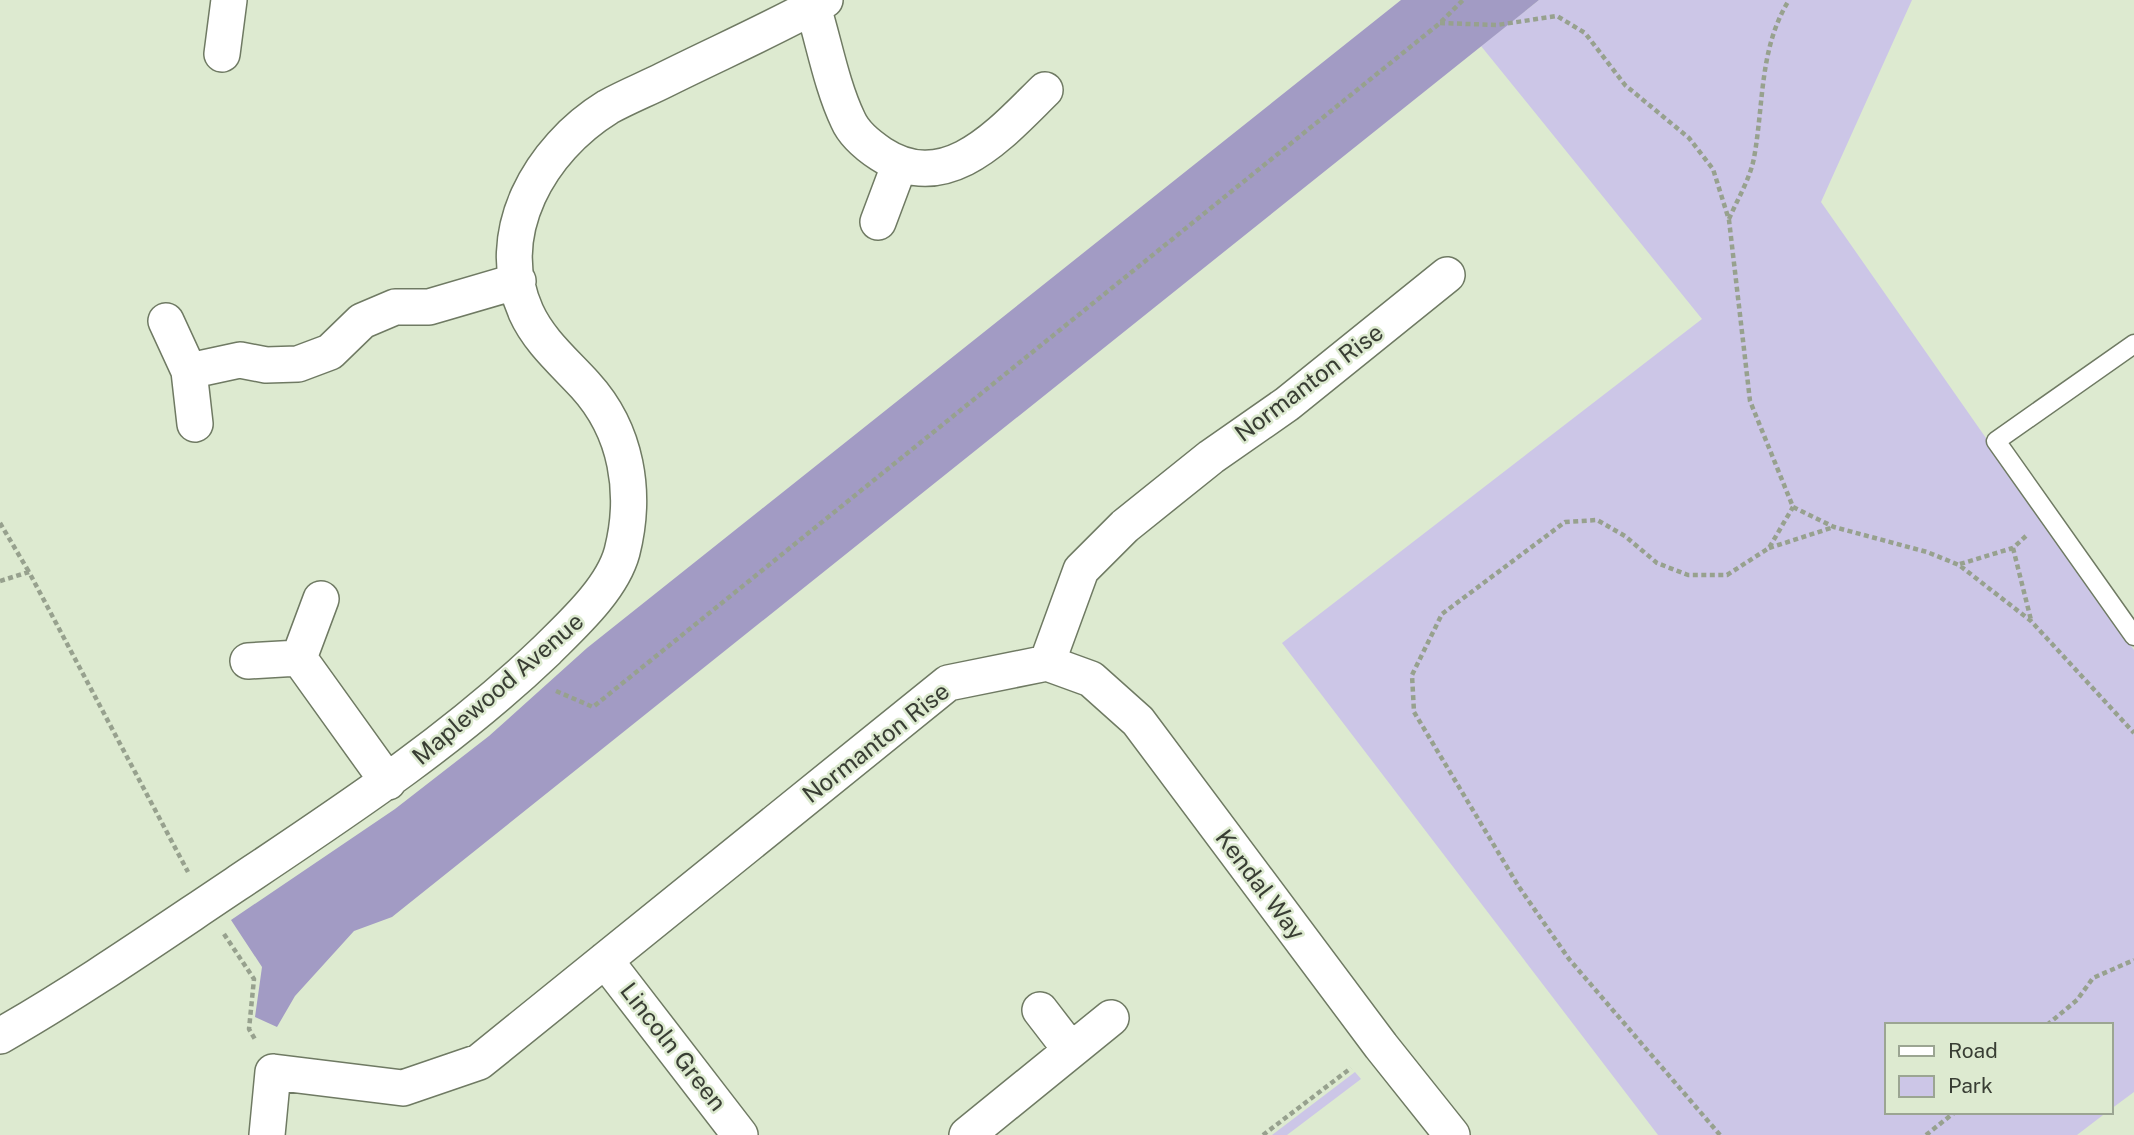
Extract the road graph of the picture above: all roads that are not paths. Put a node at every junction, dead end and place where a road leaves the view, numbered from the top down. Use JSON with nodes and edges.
{"nodes":[{"id":1,"x":229,"y":0,"type":"edge"},
{"id":2,"x":819,"y":4,"type":"edge"},
{"id":3,"x":222,"y":54,"type":"dead end"},
{"id":4,"x":1045,"y":90,"type":"dead end"},
{"id":5,"x":900,"y":166,"type":"junction"},
{"id":6,"x":877,"y":222,"type":"dead end"},
{"id":7,"x":1447,"y":275,"type":"dead end"},
{"id":8,"x":517,"y":281,"type":"junction"},
{"id":9,"x":166,"y":321,"type":"dead end"},
{"id":10,"x":2134,"y":344,"type":"edge"},
{"id":11,"x":189,"y":371,"type":"junction"},
{"id":12,"x":195,"y":424,"type":"dead end"},
{"id":13,"x":321,"y":599,"type":"dead end"},
{"id":14,"x":2134,"y":636,"type":"edge"},
{"id":15,"x":299,"y":658,"type":"junction"},
{"id":16,"x":248,"y":661,"type":"dead end"},
{"id":17,"x":1047,"y":663,"type":"junction"},
{"id":18,"x":388,"y":782,"type":"junction"},
{"id":19,"x":605,"y":960,"type":"junction"},
{"id":20,"x":1040,"y":1010,"type":"dead end"},
{"id":21,"x":1111,"y":1018,"type":"dead end"},
{"id":22,"x":0,"y":1036,"type":"edge"},
{"id":23,"x":1070,"y":1049,"type":"junction"},
{"id":24,"x":267,"y":1135,"type":"edge"},
{"id":25,"x":740,"y":1135,"type":"edge"},
{"id":26,"x":967,"y":1135,"type":"edge"},
{"id":27,"x":1452,"y":1135,"type":"edge"}],
"edges":[{"from":1,"to":3,"type":"street"},
{"from":2,"to":5,"type":"street"},
{"from":2,"to":8,"type":"street","name":"Maplewood Avenue"},
{"from":4,"to":5,"type":"street"},
{"from":5,"to":6,"type":"street"},
{"from":7,"to":17,"type":"street","name":"Normanton Rise"},
{"from":8,"to":11,"type":"street"},
{"from":8,"to":18,"type":"street","name":"Maplewood Avenue"},
{"from":9,"to":11,"type":"street"},
{"from":10,"to":14,"type":"lane"},
{"from":11,"to":12,"type":"street"},
{"from":13,"to":15,"type":"street"},
{"from":15,"to":16,"type":"street"},
{"from":15,"to":18,"type":"street"},
{"from":17,"to":19,"type":"street","name":"Normanton Rise"},
{"from":17,"to":27,"type":"street","name":"Kendal Way"},
{"from":18,"to":22,"type":"street","name":"Maplewood Avenue"},
{"from":19,"to":24,"type":"street","name":"Normanton Rise"},
{"from":19,"to":25,"type":"street","name":"Lincoln Green"},
{"from":20,"to":23,"type":"street"},
{"from":21,"to":23,"type":"street"},
{"from":23,"to":26,"type":"street"}]}
